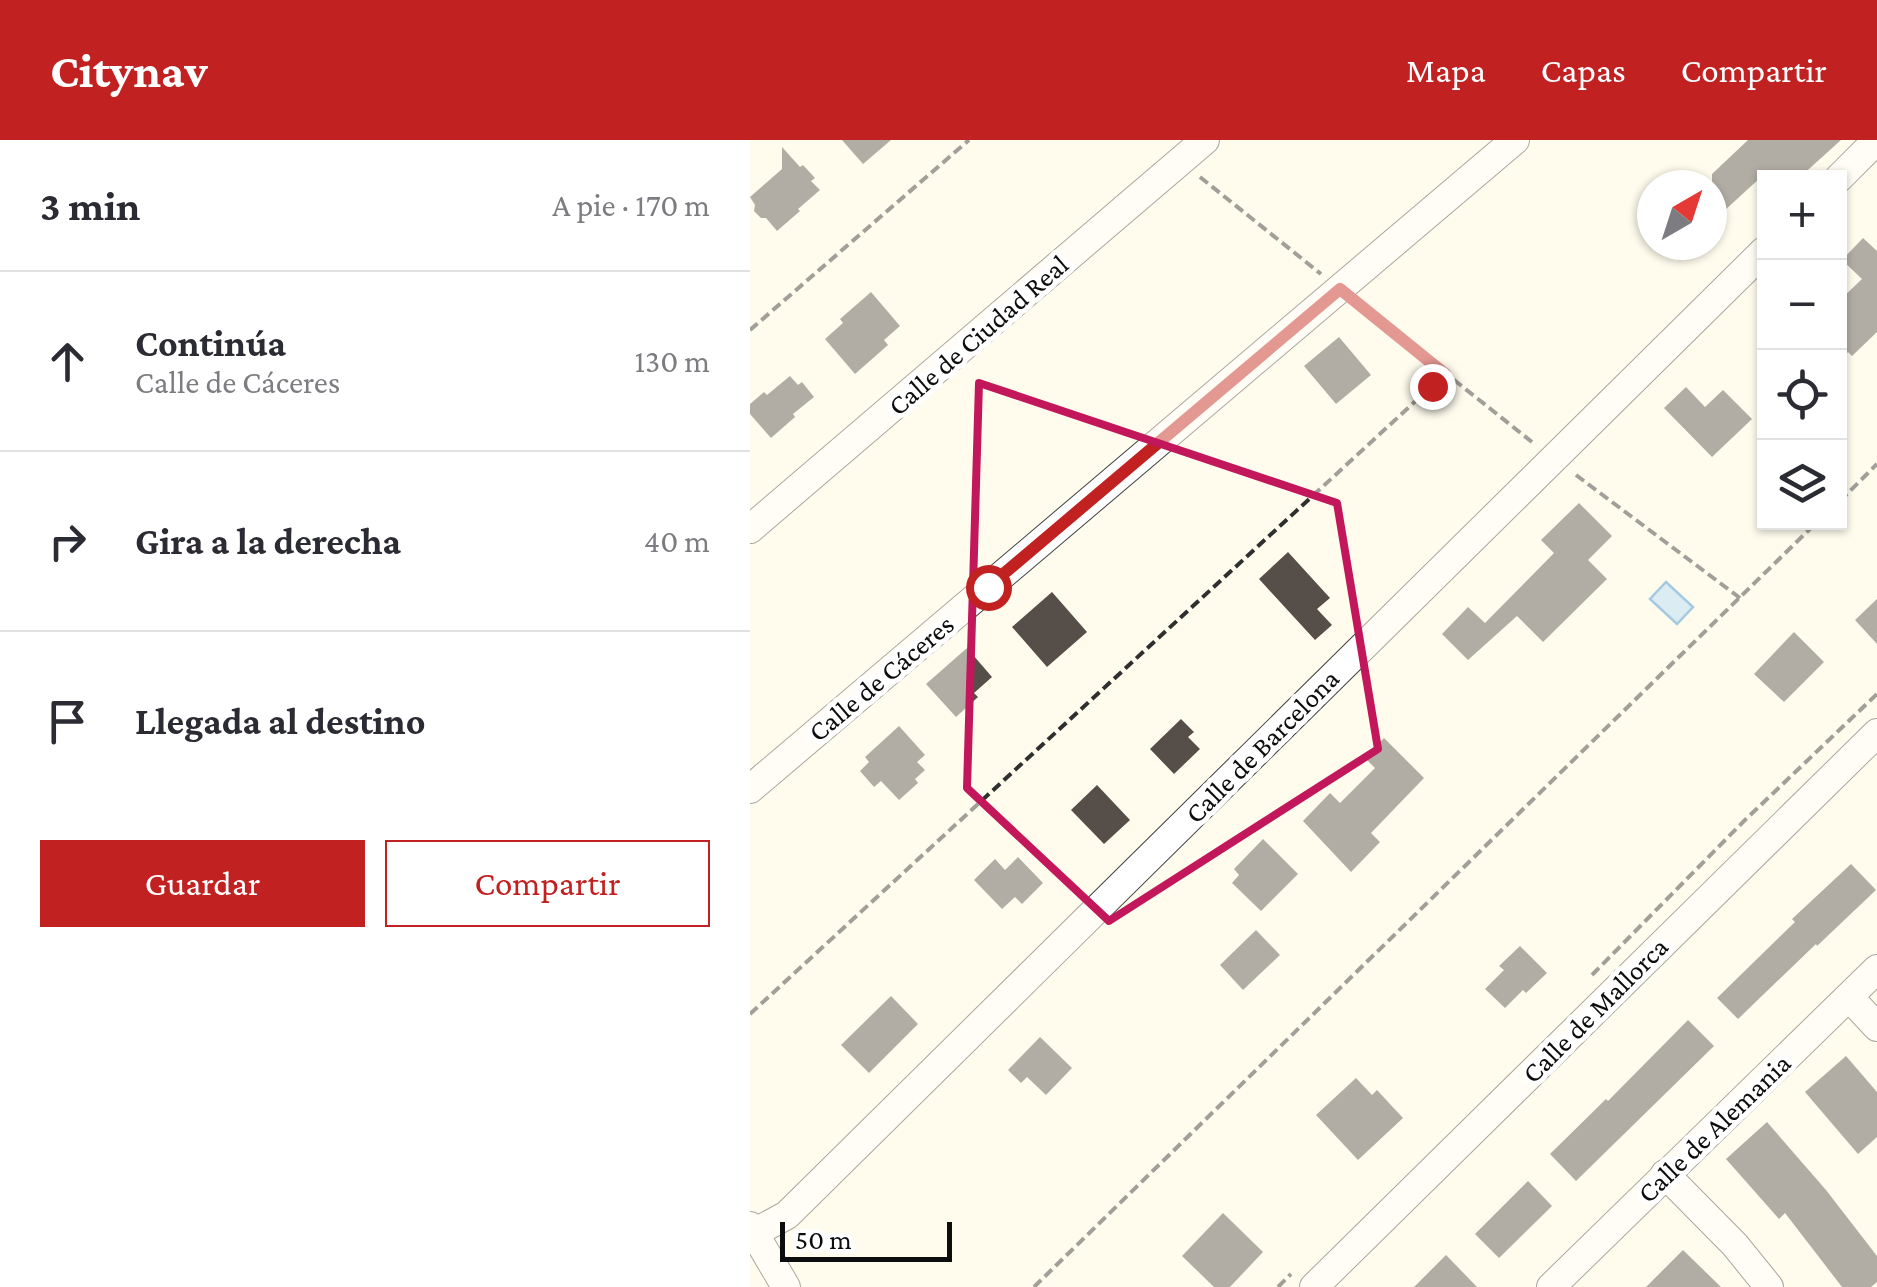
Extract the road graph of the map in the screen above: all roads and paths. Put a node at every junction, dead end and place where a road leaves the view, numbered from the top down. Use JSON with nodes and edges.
{"nodes":[{"id":1,"x":969,"y":140,"type":"edge"},
{"id":2,"x":1205,"y":140,"type":"edge"},
{"id":3,"x":1515,"y":140,"type":"edge"},
{"id":4,"x":1877,"y":140,"type":"edge"},
{"id":5,"x":1847,"y":170,"type":"edge"},
{"id":6,"x":1193,"y":172,"type":"dead end"},
{"id":7,"x":1757,"y":258,"type":"edge"},
{"id":8,"x":1340,"y":289,"type":"junction"},
{"id":9,"x":750,"y":330,"type":"edge"},
{"id":10,"x":1445,"y":374,"type":"junction"},
{"id":11,"x":1554,"y":458,"type":"junction"},
{"id":12,"x":1877,"y":464,"type":"edge"},
{"id":13,"x":1847,"y":494,"type":"edge"},
{"id":14,"x":750,"y":529,"type":"edge"},
{"id":15,"x":1810,"y":530,"type":"edge"},
{"id":16,"x":1740,"y":598,"type":"junction"},
{"id":17,"x":1877,"y":694,"type":"edge"},
{"id":18,"x":1877,"y":733,"type":"edge"},
{"id":19,"x":750,"y":790,"type":"edge"},
{"id":20,"x":1877,"y":970,"type":"edge"},
{"id":21,"x":1586,"y":981,"type":"dead end"},
{"id":22,"x":1849,"y":997,"type":"junction"},
{"id":23,"x":750,"y":1014,"type":"edge"},
{"id":24,"x":1877,"y":1027,"type":"edge"},
{"id":25,"x":1665,"y":1174,"type":"junction"},
{"id":26,"x":752,"y":1229,"type":"edge"},
{"id":27,"x":1303,"y":1280,"type":"edge"},
{"id":28,"x":786,"y":1287,"type":"edge"},
{"id":29,"x":1034,"y":1287,"type":"edge"},
{"id":30,"x":1278,"y":1287,"type":"edge"},
{"id":31,"x":1551,"y":1287,"type":"edge"},
{"id":32,"x":1770,"y":1287,"type":"edge"}],
"edges":[{"from":1,"to":9,"type":"path"},
{"from":2,"to":14,"type":"street","name":"Calle de Ciudad Real"},
{"from":3,"to":8,"type":"street","name":"Calle de Cáceres"},
{"from":4,"to":5,"type":"street"},
{"from":6,"to":8,"type":"path"},
{"from":7,"to":11,"type":"street","name":"Calle de Barcelona"},
{"from":8,"to":10,"type":"path"},
{"from":8,"to":19,"type":"street","name":"Calle de Cáceres"},
{"from":10,"to":11,"type":"path"},
{"from":10,"to":23,"type":"path"},
{"from":11,"to":16,"type":"path"},
{"from":11,"to":26,"type":"street","name":"Calle de Barcelona"},
{"from":12,"to":13,"type":"path"},
{"from":15,"to":16,"type":"path"},
{"from":16,"to":29,"type":"path"},
{"from":17,"to":21,"type":"path"},
{"from":18,"to":27,"type":"street","name":"Calle de Mallorca"},
{"from":20,"to":22,"type":"street","name":"Calle de Alemania"},
{"from":22,"to":24,"type":"street"},
{"from":22,"to":25,"type":"street","name":"Calle de Alemania"},
{"from":25,"to":31,"type":"street","name":"Calle de Alemania"},
{"from":25,"to":32,"type":"street"},
{"from":26,"to":28,"type":"street"},
{"from":27,"to":30,"type":"path"}]}
